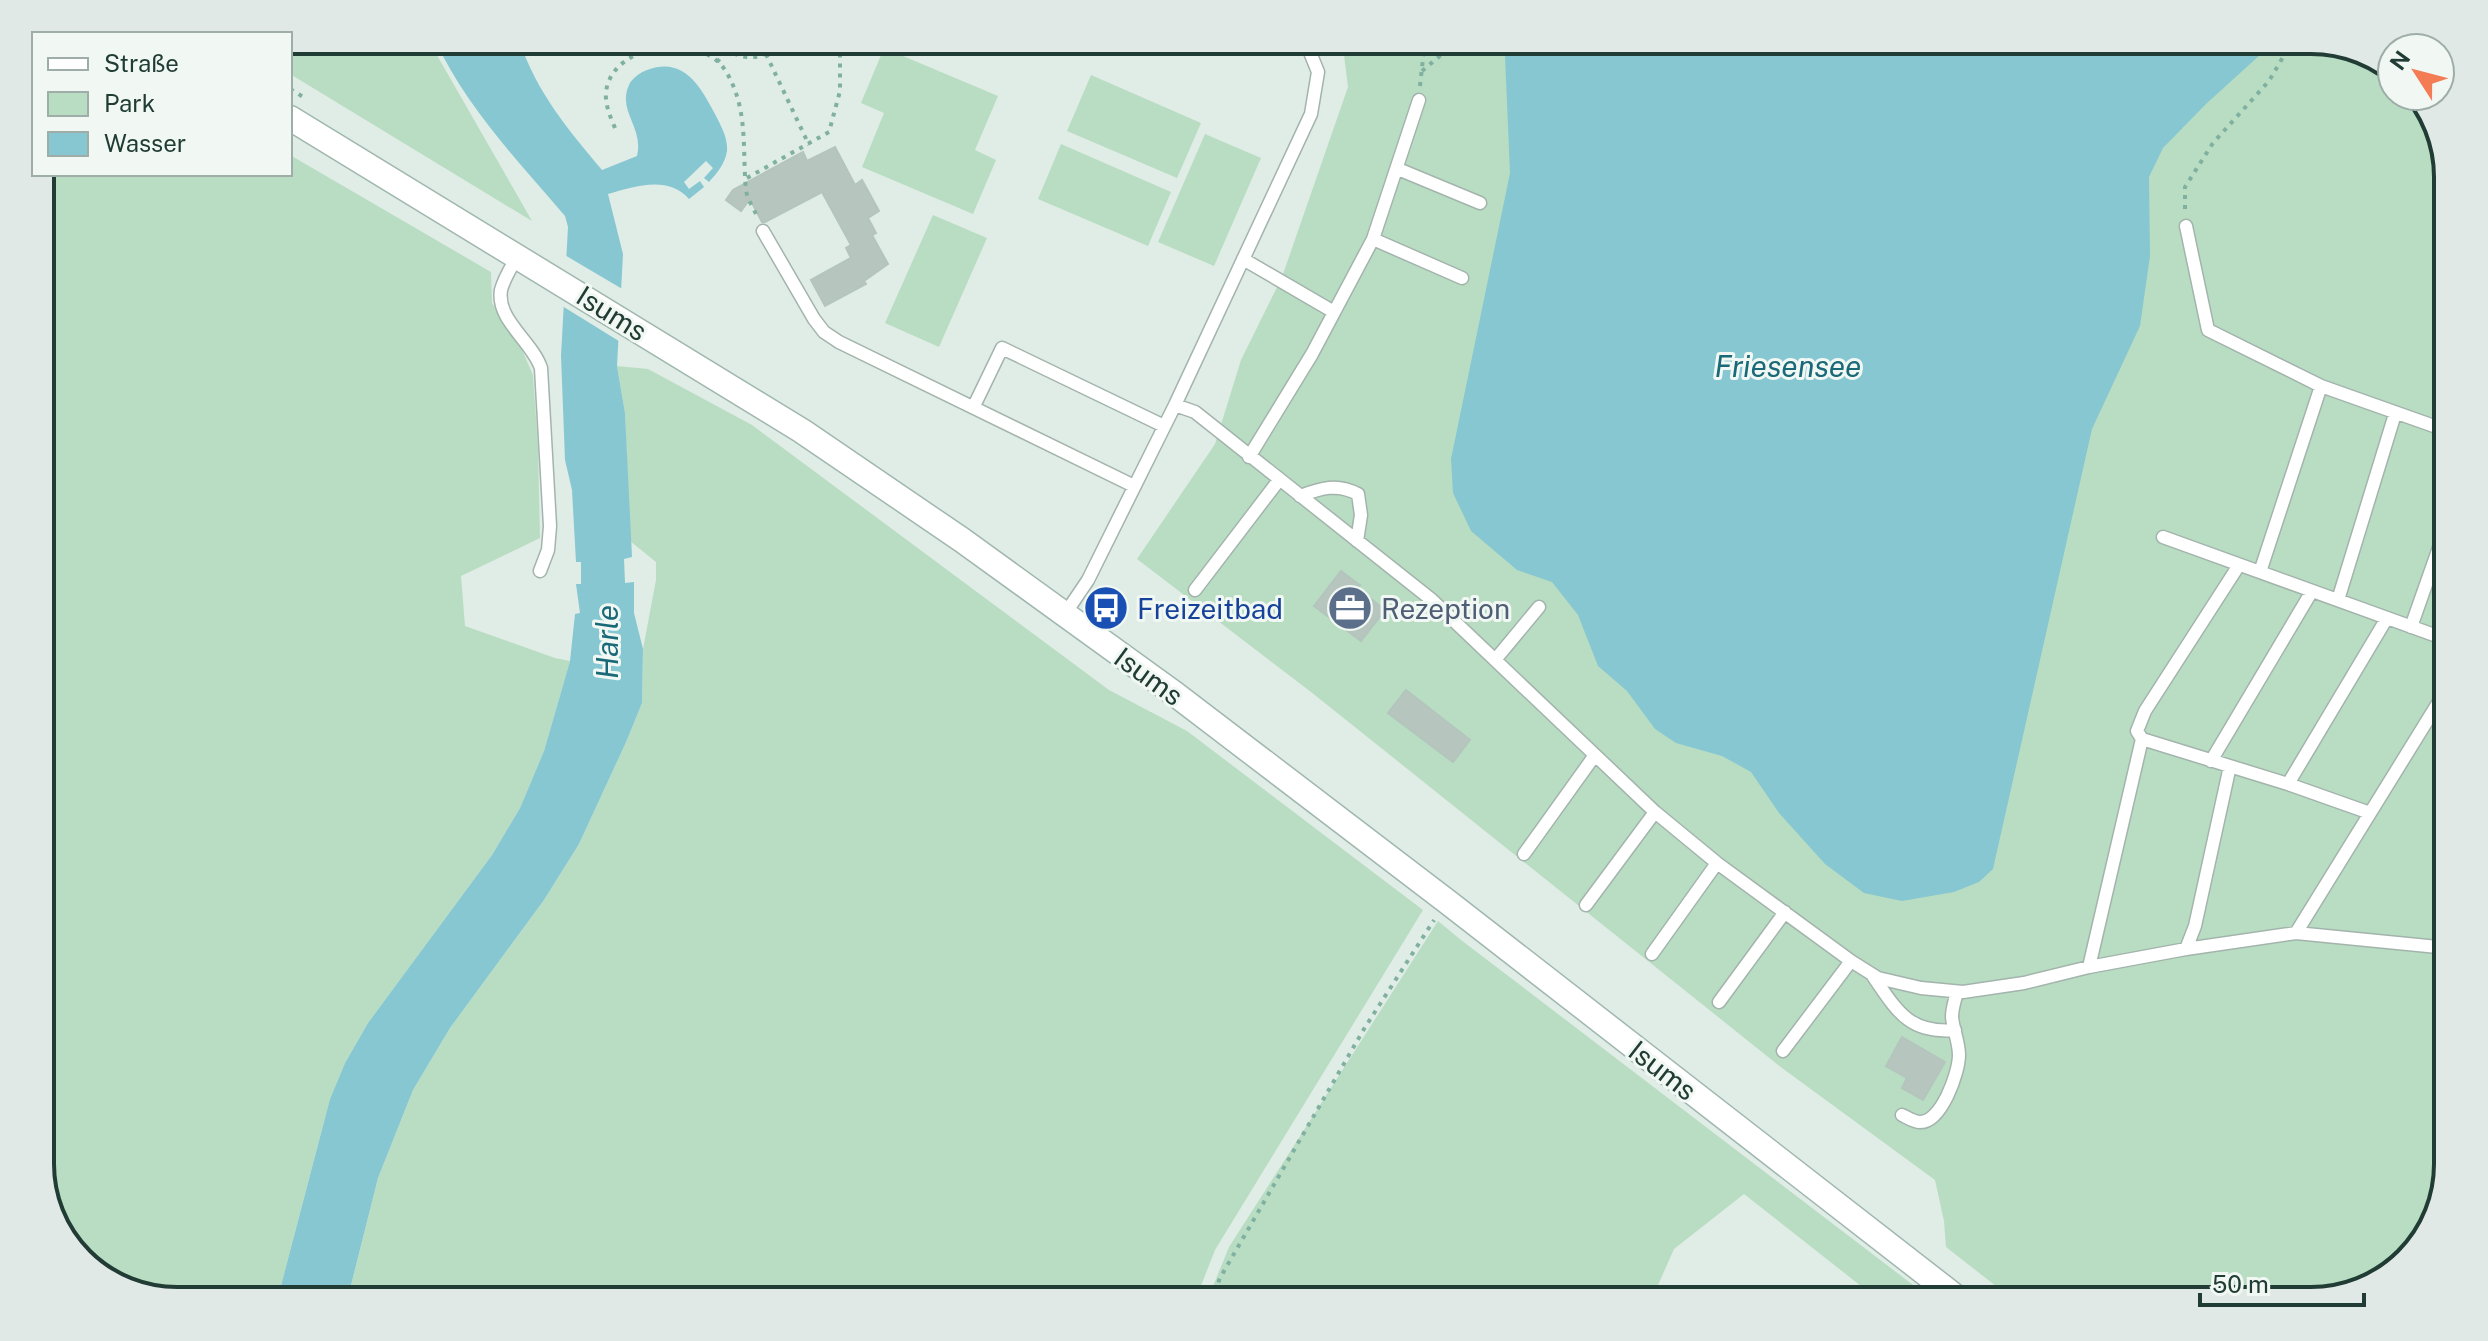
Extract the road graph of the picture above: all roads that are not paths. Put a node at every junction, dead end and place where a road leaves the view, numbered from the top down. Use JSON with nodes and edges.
{"nodes":[{"id":1,"x":1311,"y":54,"type":"edge"},
{"id":2,"x":1419,"y":100,"type":"road end"},
{"id":3,"x":292,"y":119,"type":"edge"},
{"id":4,"x":1398,"y":169,"type":"junction"},
{"id":5,"x":1480,"y":203,"type":"dead end"},
{"id":6,"x":2186,"y":226,"type":"road end"},
{"id":7,"x":763,"y":231,"type":"road end"},
{"id":8,"x":1373,"y":239,"type":"junction"},
{"id":9,"x":1243,"y":259,"type":"junction"},
{"id":10,"x":528,"y":261,"type":"junction"},
{"id":11,"x":1462,"y":278,"type":"dead end"},
{"id":12,"x":1334,"y":312,"type":"junction"},
{"id":13,"x":2321,"y":386,"type":"junction"},
{"id":14,"x":1175,"y":405,"type":"junction"},
{"id":15,"x":974,"y":406,"type":"junction"},
{"id":16,"x":2395,"y":414,"type":"junction"},
{"id":17,"x":1164,"y":426,"type":"junction"},
{"id":18,"x":2434,"y":427,"type":"edge"},
{"id":19,"x":1249,"y":457,"type":"junction"},
{"id":20,"x":1279,"y":480,"type":"junction"},
{"id":21,"x":1134,"y":486,"type":"junction"},
{"id":22,"x":1300,"y":496,"type":"junction"},
{"id":23,"x":2163,"y":537,"type":"dead end"},
{"id":24,"x":1357,"y":541,"type":"junction"},
{"id":25,"x":2434,"y":562,"type":"edge"},
{"id":26,"x":2239,"y":565,"type":"junction"},
{"id":27,"x":540,"y":571,"type":"dead end"},
{"id":28,"x":2260,"y":572,"type":"junction"},
{"id":29,"x":1195,"y":590,"type":"dead end"},
{"id":30,"x":2312,"y":591,"type":"junction"},
{"id":31,"x":2338,"y":600,"type":"junction"},
{"id":32,"x":1539,"y":607,"type":"dead end"},
{"id":33,"x":1065,"y":614,"type":"junction"},
{"id":34,"x":2387,"y":618,"type":"junction"},
{"id":35,"x":2411,"y":627,"type":"junction"},
{"id":36,"x":2434,"y":635,"type":"edge"},
{"id":37,"x":1495,"y":660,"type":"junction"},
{"id":38,"x":2434,"y":710,"type":"edge"},
{"id":39,"x":2142,"y":739,"type":"junction"},
{"id":40,"x":1595,"y":755,"type":"junction"},
{"id":41,"x":2211,"y":761,"type":"junction"},
{"id":42,"x":2230,"y":766,"type":"junction"},
{"id":43,"x":2288,"y":784,"type":"junction"},
{"id":44,"x":1655,"y":812,"type":"junction"},
{"id":45,"x":2370,"y":813,"type":"junction"},
{"id":46,"x":1524,"y":854,"type":"dead end"},
{"id":47,"x":1717,"y":863,"type":"junction"},
{"id":48,"x":1586,"y":905,"type":"dead end"},
{"id":49,"x":1785,"y":912,"type":"junction"},
{"id":50,"x":2296,"y":933,"type":"junction"},
{"id":51,"x":2434,"y":947,"type":"edge"},
{"id":52,"x":2186,"y":949,"type":"junction"},
{"id":53,"x":1652,"y":954,"type":"dead end"},
{"id":54,"x":1851,"y":961,"type":"junction"},
{"id":55,"x":2089,"y":967,"type":"junction"},
{"id":56,"x":1871,"y":974,"type":"junction"},
{"id":57,"x":1957,"y":992,"type":"junction"},
{"id":58,"x":1719,"y":1002,"type":"dead end"},
{"id":59,"x":1955,"y":1030,"type":"junction"},
{"id":60,"x":1783,"y":1051,"type":"dead end"},
{"id":61,"x":1902,"y":1115,"type":"dead end"},
{"id":62,"x":1943,"y":1287,"type":"edge"}],
"edges":[{"from":1,"to":9,"type":"lane"},
{"from":2,"to":4,"type":"lane"},
{"from":3,"to":10,"type":"main road","name":"Isums"},
{"from":4,"to":5,"type":"lane"},
{"from":4,"to":8,"type":"lane"},
{"from":6,"to":13,"type":"lane"},
{"from":7,"to":15,"type":"lane"},
{"from":8,"to":11,"type":"lane"},
{"from":8,"to":12,"type":"lane"},
{"from":9,"to":12,"type":"lane"},
{"from":9,"to":14,"type":"lane"},
{"from":10,"to":27,"type":"lane"},
{"from":10,"to":33,"type":"main road","name":"Isums"},
{"from":12,"to":19,"type":"lane"},
{"from":13,"to":16,"type":"lane"},
{"from":13,"to":28,"type":"lane"},
{"from":14,"to":17,"type":"lane"},
{"from":14,"to":19,"type":"lane"},
{"from":15,"to":17,"type":"lane"},
{"from":15,"to":21,"type":"lane"},
{"from":16,"to":18,"type":"lane"},
{"from":16,"to":31,"type":"lane"},
{"from":17,"to":21,"type":"lane"},
{"from":19,"to":20,"type":"lane"},
{"from":20,"to":22,"type":"lane"},
{"from":20,"to":29,"type":"lane"},
{"from":21,"to":33,"type":"lane"},
{"from":22,"to":24,"type":"lane"},
{"from":22,"to":24,"type":"lane"},
{"from":23,"to":26,"type":"lane"},
{"from":24,"to":37,"type":"lane"},
{"from":25,"to":35,"type":"lane"},
{"from":26,"to":28,"type":"lane"},
{"from":26,"to":39,"type":"lane"},
{"from":28,"to":30,"type":"lane"},
{"from":30,"to":31,"type":"lane"},
{"from":30,"to":41,"type":"lane"},
{"from":31,"to":34,"type":"lane"},
{"from":32,"to":37,"type":"lane"},
{"from":33,"to":62,"type":"main road","name":"Isums"},
{"from":34,"to":35,"type":"lane"},
{"from":34,"to":43,"type":"lane"},
{"from":35,"to":36,"type":"lane"},
{"from":37,"to":40,"type":"lane"},
{"from":38,"to":45,"type":"lane"},
{"from":39,"to":41,"type":"lane"},
{"from":39,"to":55,"type":"lane"},
{"from":40,"to":44,"type":"lane"},
{"from":40,"to":46,"type":"lane"},
{"from":41,"to":42,"type":"lane"},
{"from":42,"to":43,"type":"lane"},
{"from":42,"to":52,"type":"lane"},
{"from":43,"to":45,"type":"lane"},
{"from":44,"to":47,"type":"lane"},
{"from":44,"to":48,"type":"lane"},
{"from":45,"to":50,"type":"lane"},
{"from":47,"to":49,"type":"lane"},
{"from":47,"to":53,"type":"lane"},
{"from":49,"to":54,"type":"lane"},
{"from":49,"to":58,"type":"lane"},
{"from":50,"to":51,"type":"lane"},
{"from":50,"to":52,"type":"lane"},
{"from":52,"to":55,"type":"lane"},
{"from":54,"to":56,"type":"lane"},
{"from":54,"to":60,"type":"lane"},
{"from":55,"to":57,"type":"lane"},
{"from":56,"to":57,"type":"lane"},
{"from":56,"to":59,"type":"lane"},
{"from":57,"to":59,"type":"lane"},
{"from":59,"to":61,"type":"lane"}]}
